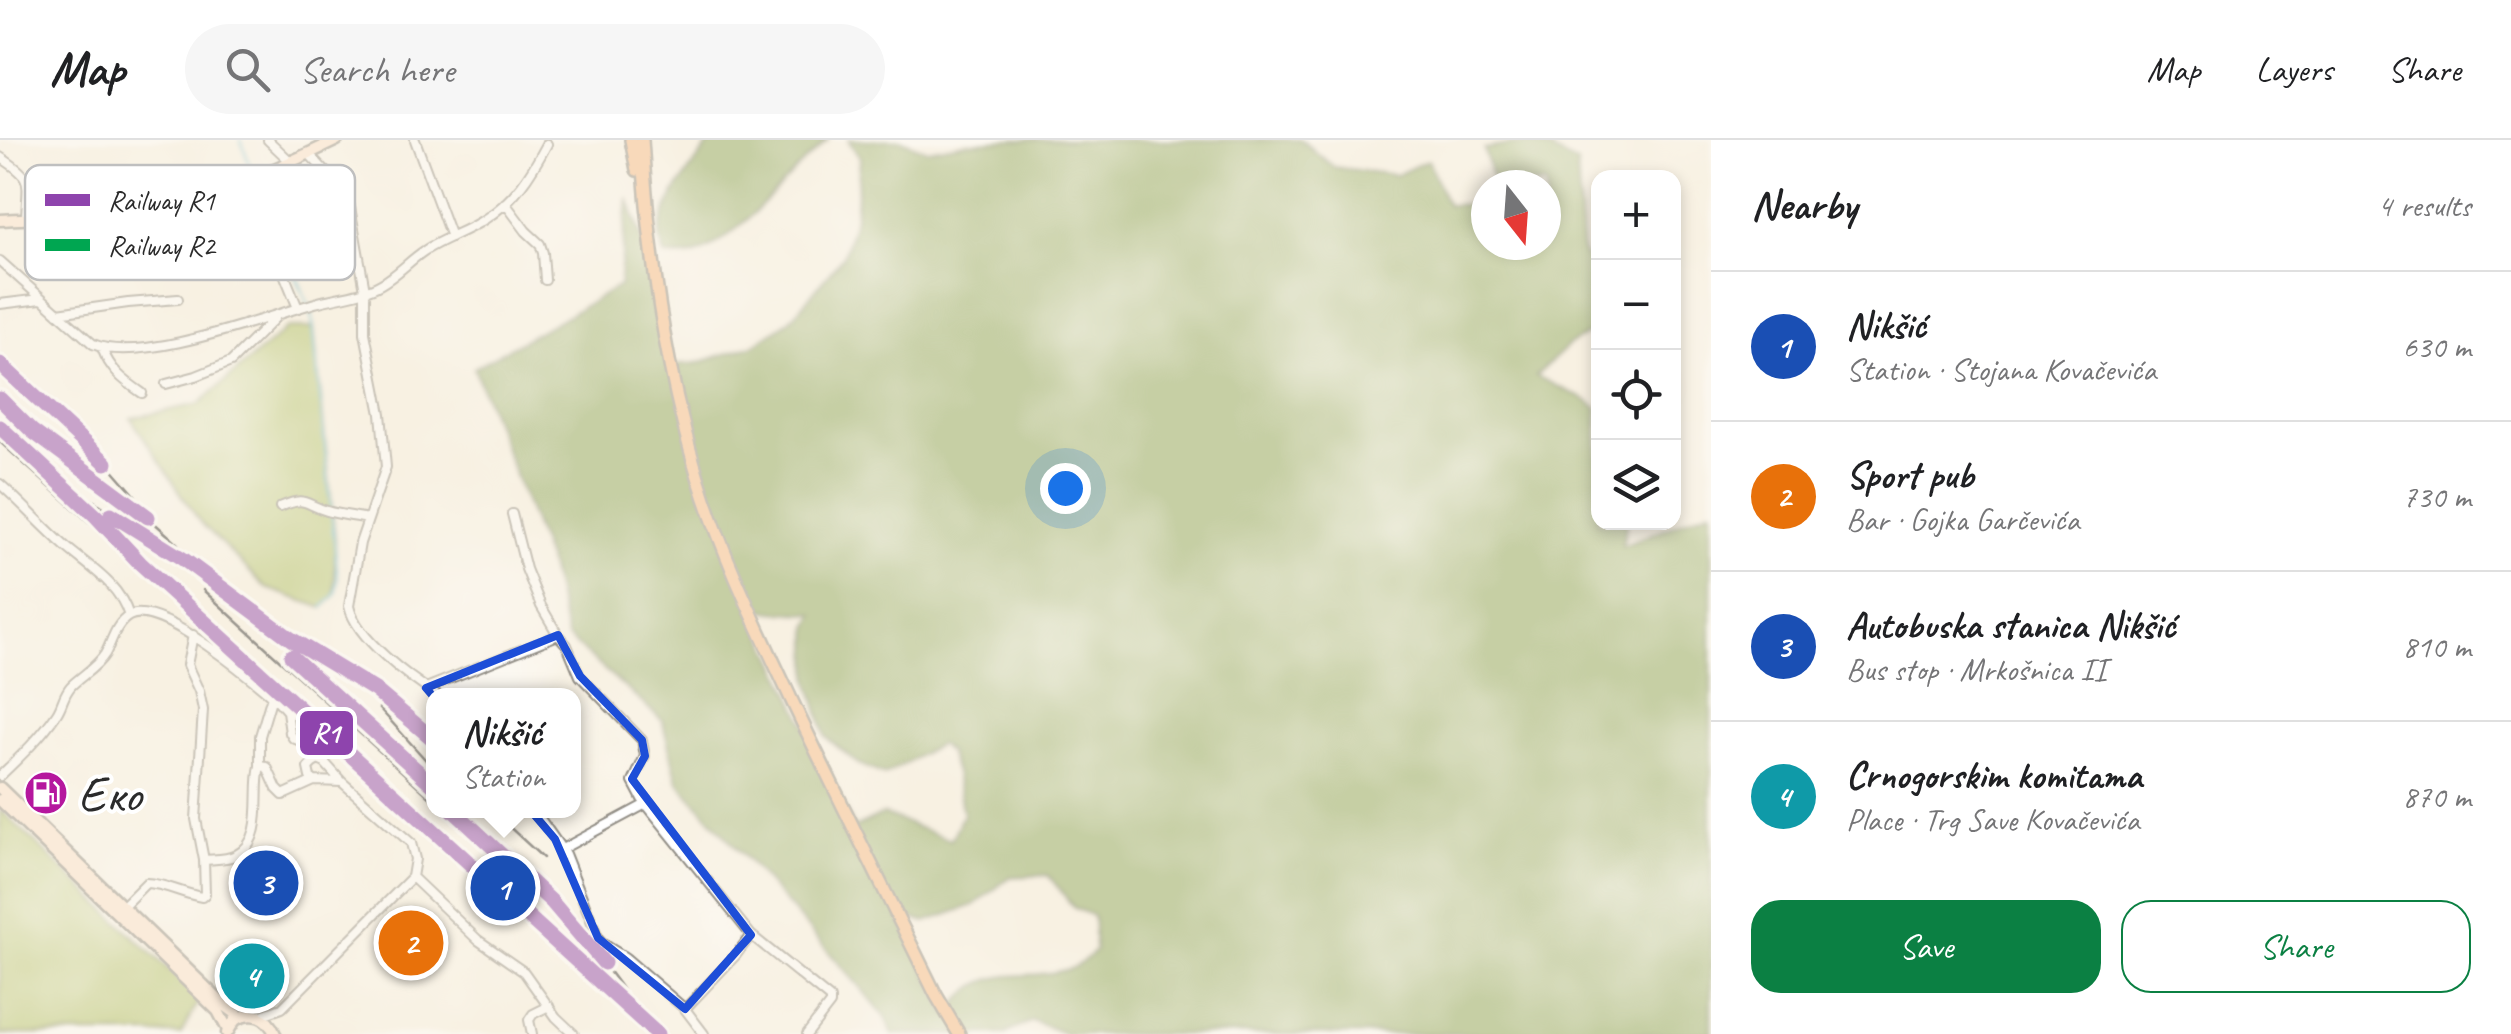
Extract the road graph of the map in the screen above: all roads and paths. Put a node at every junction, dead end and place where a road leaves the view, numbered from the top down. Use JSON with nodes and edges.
{"nodes":[{"id":1,"x":268,"y":140,"type":"edge"},
{"id":2,"x":337,"y":140,"type":"edge"},
{"id":3,"x":416,"y":140,"type":"edge"},
{"id":4,"x":631,"y":140,"type":"edge"},
{"id":5,"x":642,"y":140,"type":"edge"},
{"id":6,"x":547,"y":144,"type":"dead end"},
{"id":7,"x":309,"y":154,"type":"junction"},
{"id":8,"x":0,"y":157,"type":"edge"},
{"id":9,"x":292,"y":162,"type":"junction"},
{"id":10,"x":286,"y":165,"type":"edge"},
{"id":11,"x":320,"y":165,"type":"edge"},
{"id":12,"x":25,"y":175,"type":"edge"},
{"id":13,"x":645,"y":194,"type":"junction"},
{"id":14,"x":505,"y":203,"type":"junction"},
{"id":15,"x":25,"y":219,"type":"edge"},
{"id":16,"x":0,"y":220,"type":"edge"},
{"id":17,"x":355,"y":235,"type":"edge"},
{"id":18,"x":450,"y":237,"type":"junction"},
{"id":19,"x":0,"y":261,"type":"edge"},
{"id":20,"x":288,"y":280,"type":"edge"},
{"id":21,"x":545,"y":280,"type":"dead end"},
{"id":22,"x":365,"y":290,"type":"junction"},
{"id":23,"x":42,"y":299,"type":"junction"},
{"id":24,"x":178,"y":299,"type":"dead end"},
{"id":25,"x":0,"y":304,"type":"edge"},
{"id":26,"x":299,"y":308,"type":"junction"},
{"id":27,"x":58,"y":313,"type":"junction"},
{"id":28,"x":278,"y":314,"type":"junction"},
{"id":29,"x":102,"y":348,"type":"junction"},
{"id":30,"x":166,"y":384,"type":"dead end"},
{"id":31,"x":142,"y":392,"type":"dead end"},
{"id":32,"x":0,"y":484,"type":"edge"},
{"id":33,"x":280,"y":507,"type":"dead end"},
{"id":34,"x":512,"y":514,"type":"dead end"},
{"id":35,"x":368,"y":520,"type":"junction"},
{"id":36,"x":129,"y":616,"type":"junction"},
{"id":37,"x":558,"y":634,"type":"junction"},
{"id":38,"x":193,"y":635,"type":"junction"},
{"id":39,"x":426,"y":688,"type":"joint"},
{"id":40,"x":272,"y":696,"type":"junction"},
{"id":41,"x":316,"y":762,"type":"junction"},
{"id":42,"x":260,"y":766,"type":"junction"},
{"id":43,"x":0,"y":776,"type":"edge"},
{"id":44,"x":314,"y":782,"type":"junction"},
{"id":45,"x":342,"y":782,"type":"junction"},
{"id":46,"x":0,"y":788,"type":"edge"},
{"id":47,"x":0,"y":800,"type":"edge"},
{"id":48,"x":646,"y":804,"type":"junction"},
{"id":49,"x":540,"y":818,"type":"edge"},
{"id":50,"x":562,"y":848,"type":"junction"},
{"id":51,"x":204,"y":860,"type":"junction"},
{"id":52,"x":412,"y":877,"type":"junction"},
{"id":53,"x":120,"y":909,"type":"junction"},
{"id":54,"x":751,"y":935,"type":"junction"},
{"id":55,"x":549,"y":1006,"type":"junction"},
{"id":56,"x":282,"y":1008,"type":"junction"},
{"id":57,"x":685,"y":1009,"type":"junction"},
{"id":58,"x":259,"y":1016,"type":"junction"},
{"id":59,"x":240,"y":1017,"type":"junction"},
{"id":60,"x":228,"y":1032,"type":"edge"},
{"id":61,"x":275,"y":1034,"type":"edge"},
{"id":62,"x":532,"y":1034,"type":"edge"},
{"id":63,"x":574,"y":1034,"type":"edge"},
{"id":64,"x":704,"y":1034,"type":"edge"},
{"id":65,"x":806,"y":1034,"type":"edge"},
{"id":66,"x":959,"y":1034,"type":"edge"}],
"edges":[{"from":1,"to":9,"type":"street"},
{"from":2,"to":7,"type":"main road"},
{"from":3,"to":18,"type":"street"},
{"from":4,"to":13,"type":"main road"},
{"from":5,"to":13,"type":"main road"},
{"from":6,"to":14,"type":"street"},
{"from":7,"to":9,"type":"main road"},
{"from":7,"to":11,"type":"street"},
{"from":8,"to":12,"type":"street"},
{"from":9,"to":10,"type":"main road"},
{"from":13,"to":66,"type":"main road"},
{"from":14,"to":18,"type":"street"},
{"from":14,"to":21,"type":"street"},
{"from":15,"to":16,"type":"main road"},
{"from":17,"to":22,"type":"street"},
{"from":18,"to":22,"type":"street"},
{"from":19,"to":23,"type":"street"},
{"from":20,"to":26,"type":"street"},
{"from":22,"to":26,"type":"street"},
{"from":22,"to":35,"type":"street"},
{"from":23,"to":25,"type":"street"},
{"from":23,"to":27,"type":"street"},
{"from":24,"to":27,"type":"street"},
{"from":26,"to":28,"type":"street"},
{"from":27,"to":29,"type":"street"},
{"from":28,"to":29,"type":"street"},
{"from":28,"to":30,"type":"street"},
{"from":29,"to":31,"type":"street"},
{"from":32,"to":36,"type":"street"},
{"from":33,"to":35,"type":"street"},
{"from":34,"to":37,"type":"street"},
{"from":35,"to":39,"type":"street"},
{"from":36,"to":38,"type":"street"},
{"from":36,"to":43,"type":"street"},
{"from":37,"to":39,"type":"street"},
{"from":37,"to":48,"type":"street"},
{"from":38,"to":40,"type":"street"},
{"from":38,"to":51,"type":"street"},
{"from":40,"to":41,"type":"street"},
{"from":40,"to":42,"type":"street"},
{"from":41,"to":44,"type":"street"},
{"from":41,"to":45,"type":"street"},
{"from":42,"to":44,"type":"street"},
{"from":42,"to":51,"type":"street"},
{"from":44,"to":45,"type":"street"},
{"from":45,"to":52,"type":"street"},
{"from":46,"to":53,"type":"main road"},
{"from":47,"to":53,"type":"main road"},
{"from":48,"to":50,"type":"street"},
{"from":48,"to":54,"type":"street"},
{"from":49,"to":50,"type":"street"},
{"from":50,"to":57,"type":"street"},
{"from":51,"to":53,"type":"street"},
{"from":52,"to":55,"type":"street"},
{"from":52,"to":56,"type":"street"},
{"from":53,"to":59,"type":"main road"},
{"from":53,"to":60,"type":"main road"},
{"from":54,"to":57,"type":"street"},
{"from":54,"to":65,"type":"street"},
{"from":55,"to":62,"type":"street"},
{"from":55,"to":63,"type":"street"},
{"from":56,"to":58,"type":"street"},
{"from":56,"to":61,"type":"street"},
{"from":57,"to":64,"type":"street"},
{"from":58,"to":59,"type":"main road"},
{"from":58,"to":61,"type":"main road"},
{"from":59,"to":60,"type":"main road"}]}
